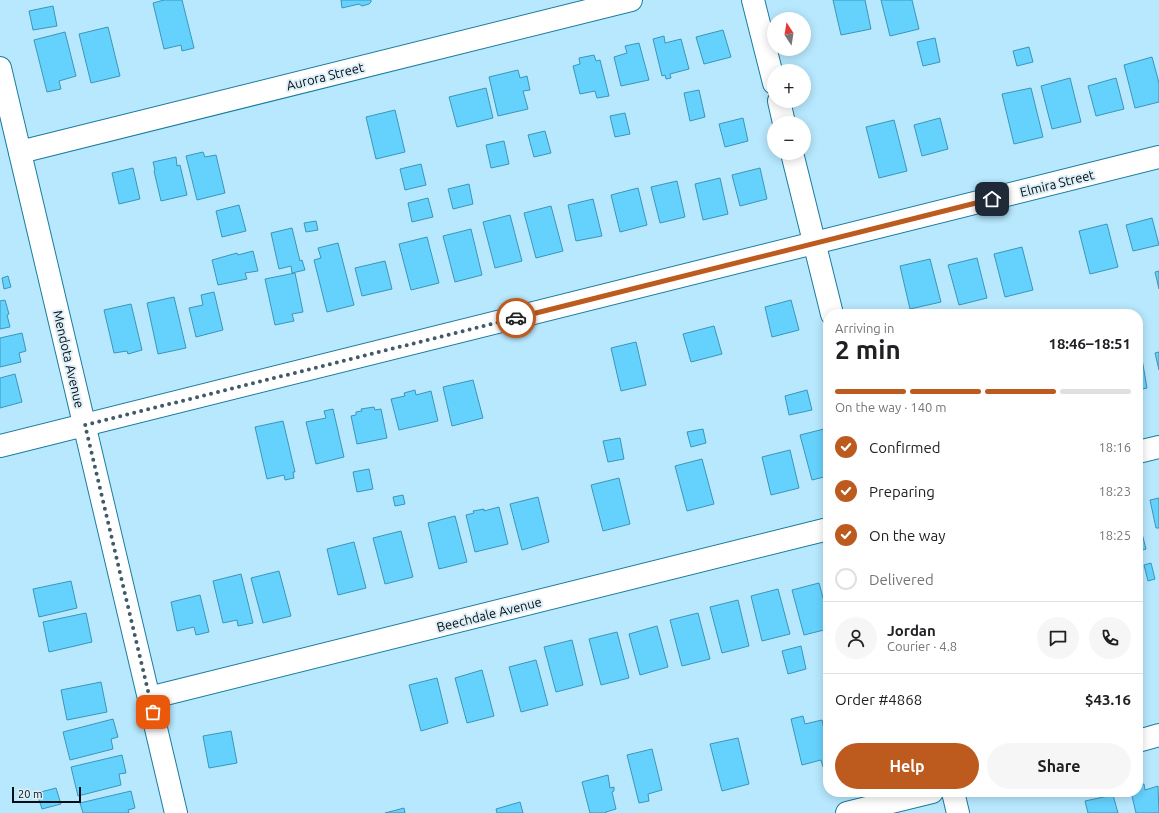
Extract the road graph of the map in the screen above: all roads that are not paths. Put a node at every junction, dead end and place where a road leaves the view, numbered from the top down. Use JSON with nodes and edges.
{"nodes":[{"id":1,"x":631,"y":0,"type":"edge"},
{"id":2,"x":753,"y":0,"type":"edge"},
{"id":3,"x":769,"y":64,"type":"edge"},
{"id":4,"x":0,"y":68,"type":"edge"},
{"id":5,"x":20,"y":152,"type":"junction"},
{"id":6,"x":1159,"y":157,"type":"edge"},
{"id":7,"x":794,"y":160,"type":"edge"},
{"id":8,"x":815,"y":244,"type":"junction"},
{"id":9,"x":831,"y":309,"type":"edge"},
{"id":10,"x":85,"y":425,"type":"junction"},
{"id":11,"x":0,"y":446,"type":"edge"},
{"id":12,"x":1159,"y":447,"type":"edge"},
{"id":13,"x":1143,"y":451,"type":"edge"},
{"id":14,"x":823,"y":530,"type":"edge"},
{"id":15,"x":149,"y":698,"type":"junction"},
{"id":16,"x":1159,"y":735,"type":"edge"},
{"id":17,"x":1143,"y":740,"type":"edge"},
{"id":18,"x":912,"y":797,"type":"edge"},
{"id":19,"x":954,"y":797,"type":"edge"},
{"id":20,"x":176,"y":813,"type":"edge"},
{"id":21,"x":847,"y":813,"type":"edge"},
{"id":22,"x":958,"y":813,"type":"edge"}],
"edges":[{"from":1,"to":5,"type":"street","name":"Aurora Street"},
{"from":2,"to":3,"type":"street"},
{"from":4,"to":5,"type":"street","name":"Mendota Avenue"},
{"from":5,"to":10,"type":"street","name":"Mendota Avenue"},
{"from":6,"to":8,"type":"street","name":"Elmira Street"},
{"from":7,"to":8,"type":"street"},
{"from":8,"to":9,"type":"street"},
{"from":8,"to":10,"type":"street","name":"Elmira Street"},
{"from":10,"to":11,"type":"street","name":"Elmira Street"},
{"from":10,"to":15,"type":"street","name":"Mendota Avenue"},
{"from":12,"to":13,"type":"street"},
{"from":14,"to":15,"type":"street","name":"Beechdale Avenue"},
{"from":15,"to":20,"type":"street","name":"Mendota Avenue"},
{"from":16,"to":17,"type":"street"},
{"from":18,"to":21,"type":"street"},
{"from":19,"to":22,"type":"street"}]}
